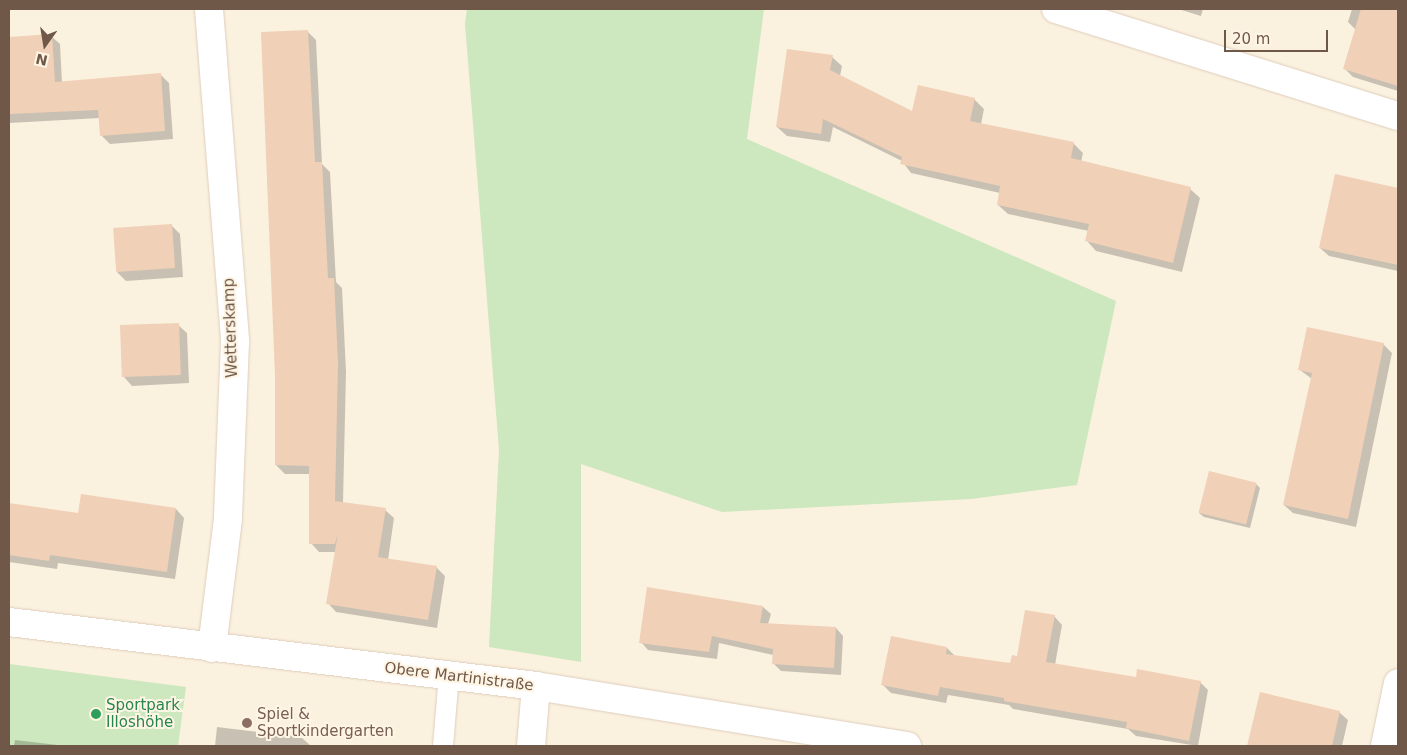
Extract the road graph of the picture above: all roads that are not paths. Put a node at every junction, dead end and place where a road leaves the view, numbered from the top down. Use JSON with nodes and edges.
{"nodes":[{"id":1,"x":208,"y":9,"type":"edge"},
{"id":2,"x":1056,"y":9,"type":"edge"},
{"id":3,"x":1398,"y":116,"type":"edge"},
{"id":4,"x":9,"y":622,"type":"edge"},
{"id":5,"x":212,"y":648,"type":"junction"},
{"id":6,"x":449,"y":674,"type":"junction"},
{"id":7,"x":1398,"y":683,"type":"edge"},
{"id":8,"x":536,"y":686,"type":"junction"},
{"id":9,"x":443,"y":746,"type":"edge"},
{"id":10,"x":531,"y":746,"type":"edge"},
{"id":11,"x":907,"y":746,"type":"edge"},
{"id":12,"x":1385,"y":746,"type":"edge"}],
"edges":[{"from":1,"to":5,"type":"street","name":"Wetterskamp"},
{"from":2,"to":3,"type":"street"},
{"from":4,"to":5,"type":"street","name":"Obere Martinistraße"},
{"from":5,"to":6,"type":"street","name":"Obere Martinistraße"},
{"from":6,"to":8,"type":"street","name":"Obere Martinistraße"},
{"from":6,"to":9,"type":"lane"},
{"from":7,"to":12,"type":"street"},
{"from":8,"to":10,"type":"street"},
{"from":8,"to":11,"type":"street","name":"Obere Martinistraße"}]}
